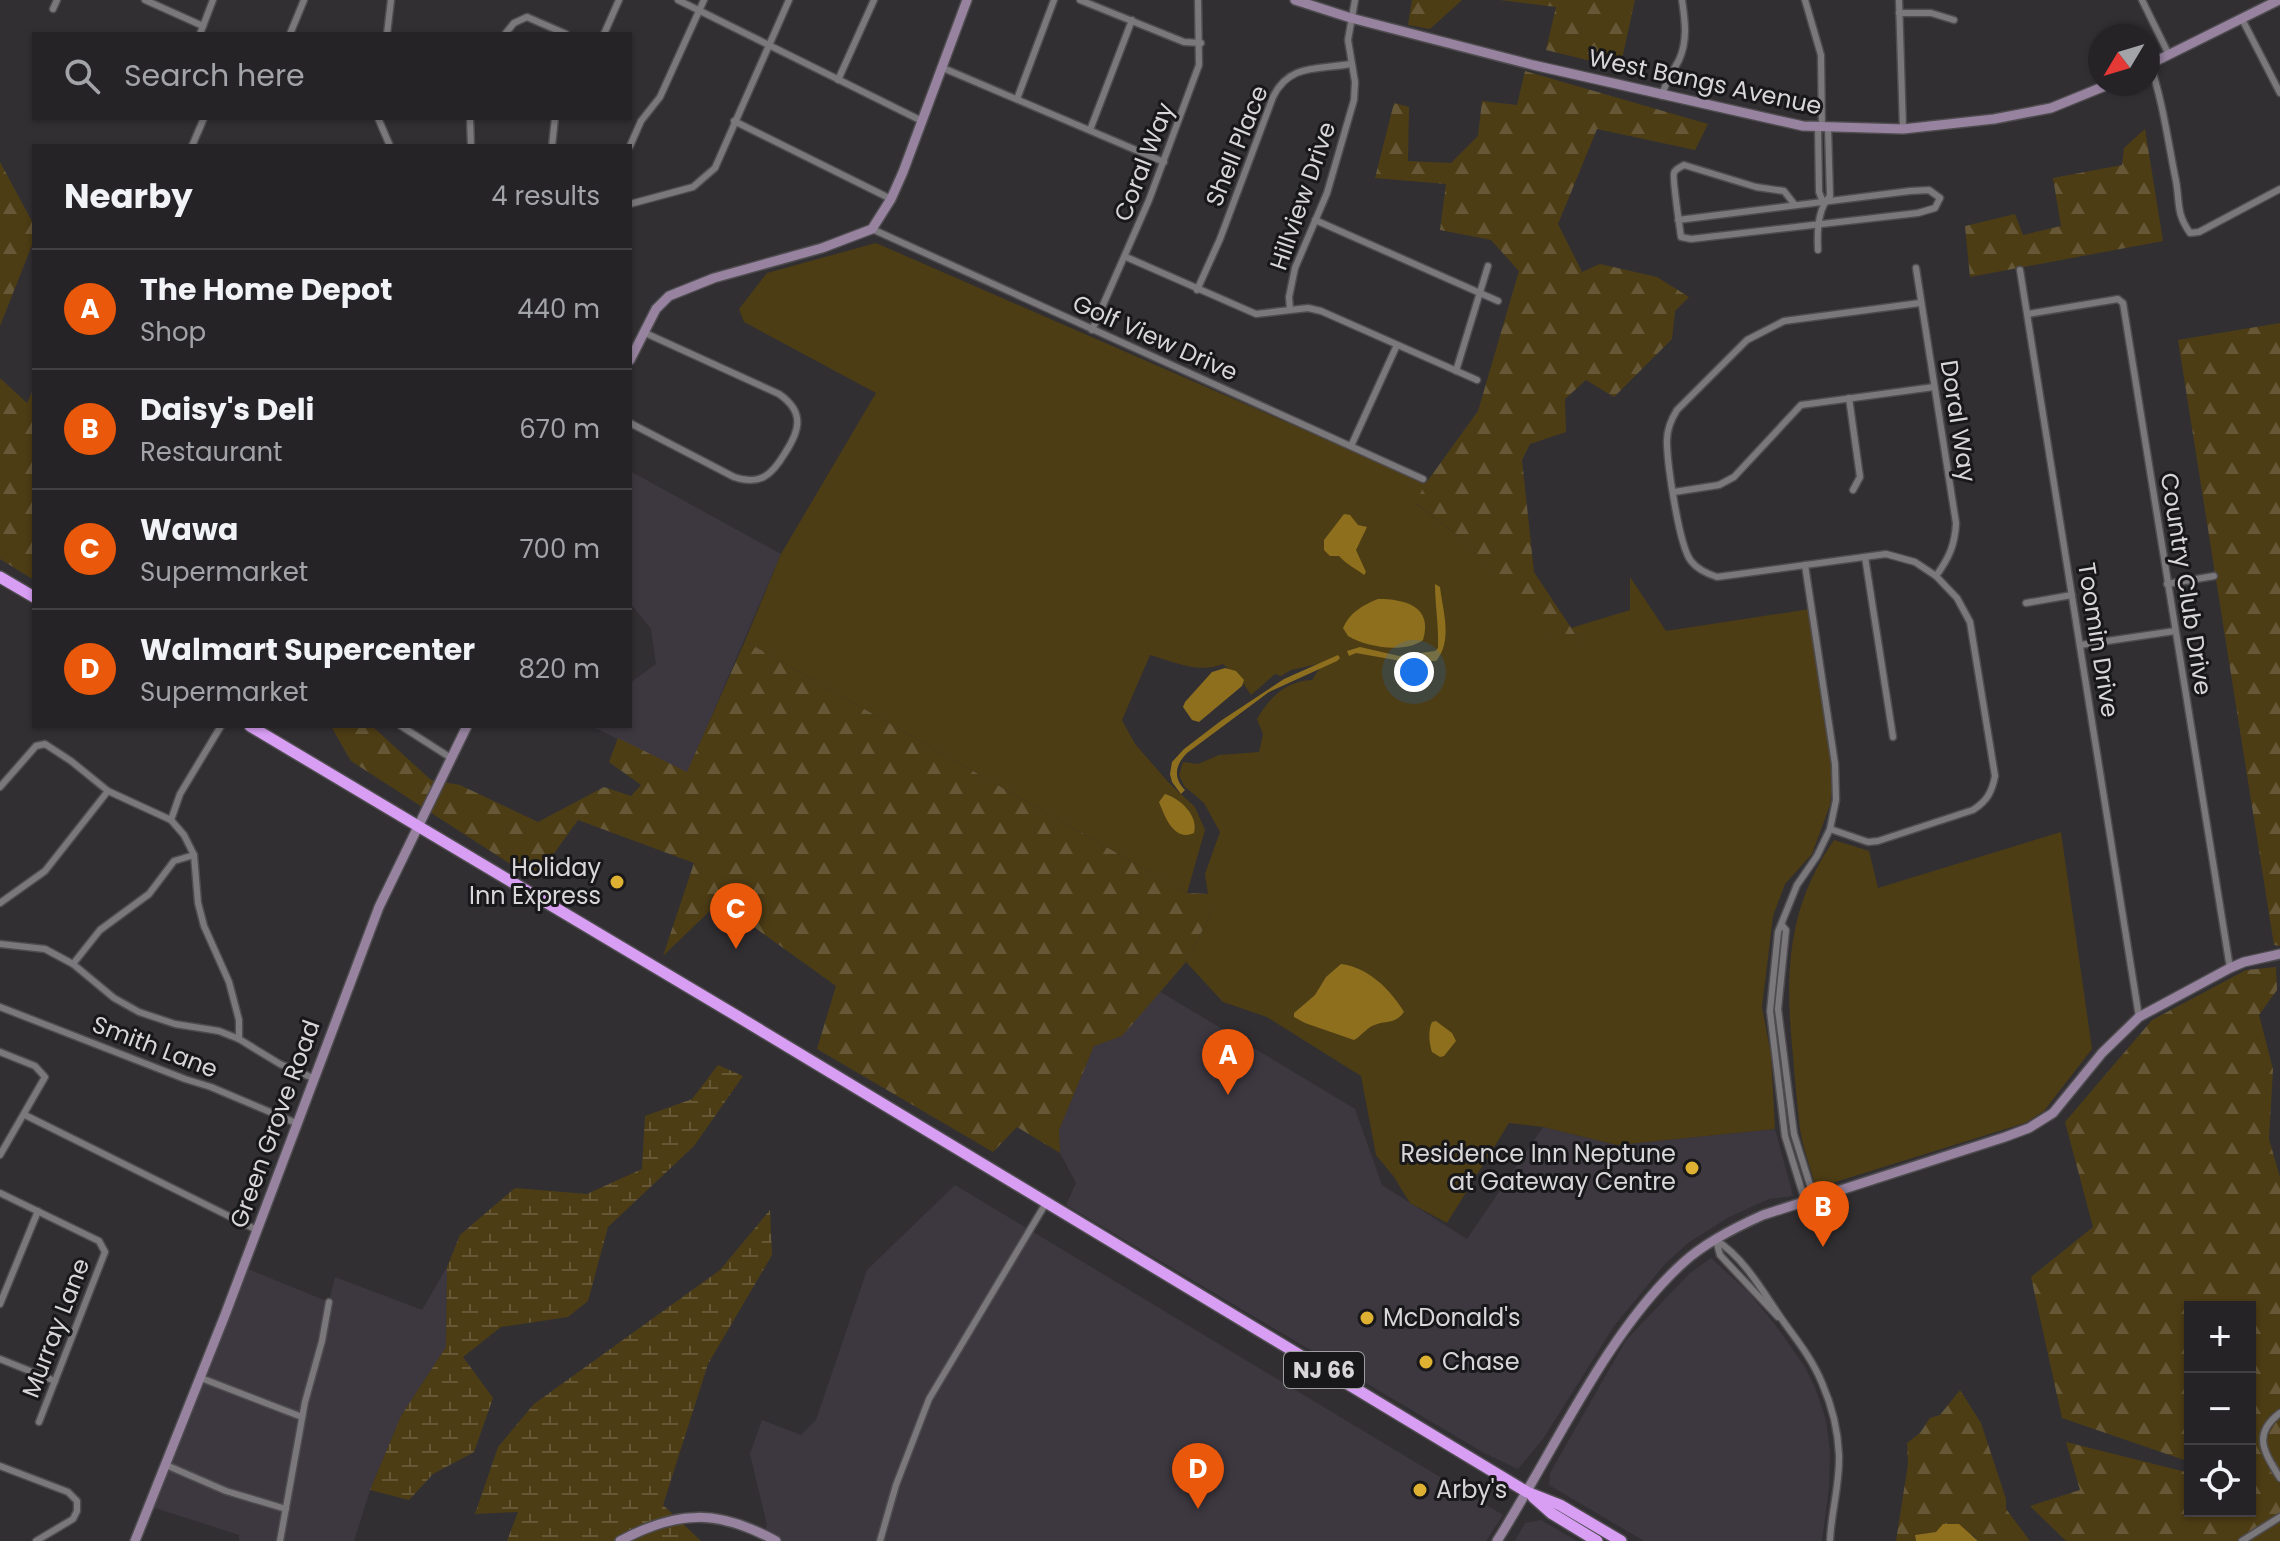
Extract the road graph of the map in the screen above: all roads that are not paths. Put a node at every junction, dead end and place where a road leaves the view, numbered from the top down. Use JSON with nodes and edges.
{"nodes":[{"id":1,"x":57,"y":0,"type":"edge"},
{"id":2,"x":145,"y":0,"type":"edge"},
{"id":3,"x":213,"y":0,"type":"edge"},
{"id":4,"x":304,"y":0,"type":"edge"},
{"id":5,"x":391,"y":0,"type":"edge"},
{"id":6,"x":619,"y":0,"type":"edge"},
{"id":7,"x":678,"y":0,"type":"edge"},
{"id":8,"x":704,"y":0,"type":"edge"},
{"id":9,"x":789,"y":0,"type":"edge"},
{"id":10,"x":874,"y":0,"type":"edge"},
{"id":11,"x":967,"y":0,"type":"edge"},
{"id":12,"x":1054,"y":0,"type":"edge"},
{"id":13,"x":1080,"y":0,"type":"edge"},
{"id":14,"x":1198,"y":0,"type":"edge"},
{"id":15,"x":1295,"y":0,"type":"edge"},
{"id":16,"x":1355,"y":0,"type":"edge"},
{"id":17,"x":1682,"y":0,"type":"edge"},
{"id":18,"x":1805,"y":0,"type":"edge"},
{"id":19,"x":1899,"y":0,"type":"edge"},
{"id":20,"x":2142,"y":0,"type":"edge"},
{"id":21,"x":2279,"y":0,"type":"edge"},
{"id":22,"x":53,"y":9,"type":"dead end"},
{"id":23,"x":699,"y":11,"type":"junction"},
{"id":24,"x":1899,"y":13,"type":"junction"},
{"id":25,"x":1351,"y":18,"type":"junction"},
{"id":26,"x":2242,"y":19,"type":"junction"},
{"id":27,"x":1132,"y":20,"type":"junction"},
{"id":28,"x":1954,"y":20,"type":"dead end"},
{"id":29,"x":203,"y":26,"type":"junction"},
{"id":30,"x":201,"y":32,"type":"edge"},
{"id":31,"x":291,"y":32,"type":"edge"},
{"id":32,"x":387,"y":32,"type":"edge"},
{"id":33,"x":507,"y":32,"type":"edge"},
{"id":34,"x":562,"y":32,"type":"edge"},
{"id":35,"x":605,"y":32,"type":"edge"},
{"id":36,"x":1201,"y":43,"type":"junction"},
{"id":37,"x":769,"y":45,"type":"junction"},
{"id":38,"x":2169,"y":55,"type":"junction"},
{"id":39,"x":2160,"y":60,"type":"edge"},
{"id":40,"x":1350,"y":64,"type":"junction"},
{"id":41,"x":943,"y":68,"type":"junction"},
{"id":42,"x":838,"y":80,"type":"junction"},
{"id":43,"x":2280,"y":93,"type":"edge"},
{"id":44,"x":2088,"y":94,"type":"edge"},
{"id":45,"x":1662,"y":96,"type":"junction"},
{"id":46,"x":2159,"y":96,"type":"edge"},
{"id":47,"x":1017,"y":99,"type":"junction"},
{"id":48,"x":203,"y":120,"type":"edge"},
{"id":49,"x":379,"y":120,"type":"edge"},
{"id":50,"x":470,"y":120,"type":"edge"},
{"id":51,"x":555,"y":120,"type":"edge"},
{"id":52,"x":734,"y":121,"type":"junction"},
{"id":53,"x":922,"y":121,"type":"junction"},
{"id":54,"x":1823,"y":128,"type":"junction"},
{"id":55,"x":1903,"y":129,"type":"junction"},
{"id":56,"x":1090,"y":130,"type":"junction"},
{"id":57,"x":193,"y":144,"type":"edge"},
{"id":58,"x":389,"y":144,"type":"edge"},
{"id":59,"x":471,"y":144,"type":"edge"},
{"id":60,"x":552,"y":144,"type":"edge"},
{"id":61,"x":631,"y":144,"type":"edge"},
{"id":62,"x":1164,"y":162,"type":"junction"},
{"id":63,"x":2280,"y":189,"type":"edge"},
{"id":64,"x":891,"y":199,"type":"junction"},
{"id":65,"x":1823,"y":202,"type":"junction"},
{"id":66,"x":632,"y":203,"type":"edge"},
{"id":67,"x":1795,"y":205,"type":"junction"},
{"id":68,"x":1315,"y":220,"type":"junction"},
{"id":69,"x":1678,"y":220,"type":"junction"},
{"id":70,"x":1819,"y":223,"type":"junction"},
{"id":71,"x":872,"y":229,"type":"junction"},
{"id":72,"x":1818,"y":250,"type":"dead end"},
{"id":73,"x":1126,"y":257,"type":"junction"},
{"id":74,"x":1488,"y":266,"type":"dead end"},
{"id":75,"x":1916,"y":268,"type":"dead end"},
{"id":76,"x":2020,"y":270,"type":"dead end"},
{"id":77,"x":1197,"y":290,"type":"junction"},
{"id":78,"x":1479,"y":293,"type":"junction"},
{"id":79,"x":1498,"y":301,"type":"dead end"},
{"id":80,"x":1920,"y":303,"type":"junction"},
{"id":81,"x":1290,"y":309,"type":"junction"},
{"id":82,"x":2028,"y":314,"type":"junction"},
{"id":83,"x":1092,"y":330,"type":"junction"},
{"id":84,"x":643,"y":332,"type":"junction"},
{"id":85,"x":1397,"y":345,"type":"junction"},
{"id":86,"x":632,"y":356,"type":"edge"},
{"id":87,"x":1456,"y":371,"type":"junction"},
{"id":88,"x":1477,"y":380,"type":"dead end"},
{"id":89,"x":1934,"y":387,"type":"junction"},
{"id":90,"x":1849,"y":398,"type":"junction"},
{"id":91,"x":632,"y":424,"type":"edge"},
{"id":92,"x":1351,"y":446,"type":"junction"},
{"id":93,"x":1423,"y":479,"type":"dead end"},
{"id":94,"x":1853,"y":490,"type":"dead end"},
{"id":95,"x":1674,"y":492,"type":"junction"},
{"id":96,"x":1865,"y":557,"type":"junction"},
{"id":97,"x":1805,"y":565,"type":"junction"},
{"id":98,"x":1936,"y":576,"type":"junction"},
{"id":99,"x":2214,"y":576,"type":"dead end"},
{"id":100,"x":0,"y":577,"type":"edge"},
{"id":101,"x":2167,"y":584,"type":"junction"},
{"id":102,"x":2072,"y":595,"type":"junction"},
{"id":103,"x":32,"y":596,"type":"edge"},
{"id":104,"x":2026,"y":603,"type":"dead end"},
{"id":105,"x":2175,"y":631,"type":"junction"},
{"id":106,"x":2080,"y":645,"type":"junction"},
{"id":107,"x":220,"y":728,"type":"edge"},
{"id":108,"x":253,"y":728,"type":"edge"},
{"id":109,"x":404,"y":728,"type":"edge"},
{"id":110,"x":466,"y":728,"type":"edge"},
{"id":111,"x":1893,"y":737,"type":"dead end"},
{"id":112,"x":451,"y":758,"type":"junction"},
{"id":113,"x":0,"y":787,"type":"edge"},
{"id":114,"x":108,"y":791,"type":"junction"},
{"id":115,"x":171,"y":820,"type":"junction"},
{"id":116,"x":418,"y":825,"type":"junction"},
{"id":117,"x":1830,"y":829,"type":"junction"},
{"id":118,"x":194,"y":855,"type":"junction"},
{"id":119,"x":0,"y":903,"type":"edge"},
{"id":120,"x":1782,"y":925,"type":"junction"},
{"id":121,"x":0,"y":944,"type":"edge"},
{"id":122,"x":2280,"y":954,"type":"edge"},
{"id":123,"x":73,"y":964,"type":"junction"},
{"id":124,"x":2230,"y":968,"type":"junction"},
{"id":125,"x":0,"y":1007,"type":"edge"},
{"id":126,"x":2139,"y":1017,"type":"junction"},
{"id":127,"x":239,"y":1039,"type":"junction"},
{"id":128,"x":0,"y":1052,"type":"edge"},
{"id":129,"x":313,"y":1078,"type":"junction"},
{"id":130,"x":25,"y":1115,"type":"junction"},
{"id":131,"x":296,"y":1123,"type":"junction"},
{"id":132,"x":1796,"y":1139,"type":"junction"},
{"id":133,"x":4,"y":1141,"type":"edge"},
{"id":134,"x":1787,"y":1142,"type":"junction"},
{"id":135,"x":0,"y":1155,"type":"edge"},
{"id":136,"x":0,"y":1193,"type":"edge"},
{"id":137,"x":1810,"y":1199,"type":"junction"},
{"id":138,"x":1046,"y":1203,"type":"junction"},
{"id":139,"x":38,"y":1211,"type":"junction"},
{"id":140,"x":257,"y":1230,"type":"junction"},
{"id":141,"x":1716,"y":1240,"type":"junction"},
{"id":142,"x":329,"y":1302,"type":"dead end"},
{"id":143,"x":0,"y":1304,"type":"edge"},
{"id":144,"x":0,"y":1359,"type":"edge"},
{"id":145,"x":201,"y":1378,"type":"junction"},
{"id":146,"x":55,"y":1381,"type":"junction"},
{"id":147,"x":2280,"y":1413,"type":"edge"},
{"id":148,"x":302,"y":1417,"type":"junction"},
{"id":149,"x":39,"y":1422,"type":"dead end"},
{"id":150,"x":166,"y":1465,"type":"junction"},
{"id":151,"x":0,"y":1466,"type":"edge"},
{"id":152,"x":2280,"y":1478,"type":"edge"},
{"id":153,"x":1527,"y":1492,"type":"junction"},
{"id":154,"x":286,"y":1509,"type":"junction"},
{"id":155,"x":2280,"y":1517,"type":"edge"},
{"id":156,"x":36,"y":1541,"type":"edge"},
{"id":157,"x":135,"y":1541,"type":"edge"},
{"id":158,"x":280,"y":1541,"type":"edge"},
{"id":159,"x":620,"y":1541,"type":"edge"},
{"id":160,"x":776,"y":1541,"type":"edge"},
{"id":161,"x":880,"y":1541,"type":"edge"},
{"id":162,"x":1497,"y":1541,"type":"edge"},
{"id":163,"x":1597,"y":1541,"type":"edge"},
{"id":164,"x":1621,"y":1541,"type":"edge"},
{"id":165,"x":1830,"y":1541,"type":"edge"},
{"id":166,"x":2242,"y":1541,"type":"edge"}],
"edges":[{"from":1,"to":22,"type":"street"},
{"from":2,"to":29,"type":"street"},
{"from":3,"to":29,"type":"street"},
{"from":4,"to":31,"type":"street"},
{"from":5,"to":32,"type":"street"},
{"from":6,"to":35,"type":"street"},
{"from":7,"to":23,"type":"street"},
{"from":8,"to":23,"type":"street"},
{"from":9,"to":37,"type":"street"},
{"from":10,"to":42,"type":"street"},
{"from":11,"to":41,"type":"street"},
{"from":12,"to":47,"type":"street"},
{"from":13,"to":27,"type":"street"},
{"from":14,"to":36,"type":"street","name":"Coral Way"},
{"from":15,"to":25,"type":"street","name":"West Bangs Avenue"},
{"from":16,"to":25,"type":"street","name":"Hillview Drive"},
{"from":17,"to":45,"type":"street"},
{"from":18,"to":54,"type":"street"},
{"from":19,"to":24,"type":"street"},
{"from":20,"to":38,"type":"street"},
{"from":21,"to":26,"type":"street"},
{"from":23,"to":37,"type":"street"},
{"from":23,"to":61,"type":"street"},
{"from":24,"to":28,"type":"street"},
{"from":24,"to":55,"type":"street"},
{"from":25,"to":40,"type":"street","name":"Hillview Drive"},
{"from":25,"to":45,"type":"street","name":"West Bangs Avenue"},
{"from":26,"to":38,"type":"street"},
{"from":26,"to":43,"type":"street"},
{"from":27,"to":36,"type":"street"},
{"from":27,"to":56,"type":"street"},
{"from":29,"to":30,"type":"street"},
{"from":33,"to":34,"type":"street"},
{"from":36,"to":62,"type":"street","name":"Coral Way"},
{"from":37,"to":42,"type":"street"},
{"from":37,"to":52,"type":"street"},
{"from":38,"to":39,"type":"street"},
{"from":40,"to":68,"type":"street","name":"Hillview Drive"},
{"from":40,"to":77,"type":"street","name":"Shell Place"},
{"from":41,"to":47,"type":"street"},
{"from":41,"to":53,"type":"street"},
{"from":42,"to":53,"type":"street"},
{"from":44,"to":55,"type":"street","name":"West Bangs Avenue"},
{"from":45,"to":54,"type":"street","name":"West Bangs Avenue"},
{"from":46,"to":63,"type":"street"},
{"from":47,"to":56,"type":"street"},
{"from":48,"to":57,"type":"street"},
{"from":49,"to":58,"type":"street"},
{"from":50,"to":59,"type":"street"},
{"from":51,"to":60,"type":"street"},
{"from":52,"to":64,"type":"street"},
{"from":52,"to":66,"type":"street"},
{"from":53,"to":64,"type":"street"},
{"from":54,"to":55,"type":"street","name":"West Bangs Avenue"},
{"from":54,"to":65,"type":"street"},
{"from":54,"to":65,"type":"street"},
{"from":56,"to":62,"type":"street"},
{"from":62,"to":73,"type":"street","name":"Coral Way"},
{"from":64,"to":71,"type":"street"},
{"from":65,"to":67,"type":"street"},
{"from":65,"to":70,"type":"street"},
{"from":65,"to":70,"type":"street"},
{"from":67,"to":69,"type":"street"},
{"from":67,"to":69,"type":"street"},
{"from":68,"to":78,"type":"street"},
{"from":68,"to":81,"type":"street","name":"Hillview Drive"},
{"from":69,"to":70,"type":"street"},
{"from":70,"to":72,"type":"street"},
{"from":71,"to":83,"type":"street","name":"Golf View Drive"},
{"from":71,"to":84,"type":"street"},
{"from":73,"to":77,"type":"street"},
{"from":73,"to":83,"type":"street","name":"Coral Way"},
{"from":74,"to":78,"type":"street"},
{"from":75,"to":80,"type":"street","name":"Doral Way"},
{"from":76,"to":82,"type":"street","name":"Toomin Drive"},
{"from":77,"to":81,"type":"street"},
{"from":78,"to":79,"type":"street"},
{"from":78,"to":87,"type":"street"},
{"from":80,"to":89,"type":"street","name":"Doral Way"},
{"from":80,"to":95,"type":"street"},
{"from":81,"to":85,"type":"street"},
{"from":82,"to":101,"type":"street","name":"Country Club Drive"},
{"from":82,"to":102,"type":"street","name":"Toomin Drive"},
{"from":83,"to":92,"type":"street","name":"Golf View Drive"},
{"from":84,"to":86,"type":"street"},
{"from":84,"to":91,"type":"street"},
{"from":85,"to":87,"type":"street"},
{"from":85,"to":92,"type":"street"},
{"from":87,"to":88,"type":"street"},
{"from":89,"to":90,"type":"street"},
{"from":89,"to":98,"type":"street","name":"Doral Way"},
{"from":90,"to":94,"type":"street"},
{"from":90,"to":95,"type":"street"},
{"from":92,"to":93,"type":"street","name":"Golf View Drive"},
{"from":95,"to":97,"type":"street"},
{"from":96,"to":97,"type":"street"},
{"from":96,"to":98,"type":"street"},
{"from":96,"to":111,"type":"street"},
{"from":97,"to":117,"type":"street"},
{"from":98,"to":117,"type":"street"},
{"from":99,"to":101,"type":"street"},
{"from":100,"to":103,"type":"highway"},
{"from":101,"to":105,"type":"street","name":"Country Club Drive"},
{"from":102,"to":104,"type":"street"},
{"from":102,"to":106,"type":"street","name":"Toomin Drive"},
{"from":105,"to":106,"type":"street"},
{"from":105,"to":124,"type":"street","name":"Country Club Drive"},
{"from":106,"to":126,"type":"street","name":"Toomin Drive"},
{"from":107,"to":115,"type":"street"},
{"from":108,"to":116,"type":"highway","number":"NJ 66"},
{"from":109,"to":112,"type":"street"},
{"from":110,"to":112,"type":"street","name":"Green Grove Road"},
{"from":112,"to":116,"type":"street","name":"Green Grove Road"},
{"from":113,"to":114,"type":"street"},
{"from":114,"to":115,"type":"street"},
{"from":114,"to":119,"type":"street"},
{"from":115,"to":118,"type":"street"},
{"from":116,"to":129,"type":"street","name":"Green Grove Road"},
{"from":116,"to":138,"type":"highway","number":"NJ 66"},
{"from":117,"to":120,"type":"street"},
{"from":118,"to":123,"type":"street"},
{"from":118,"to":127,"type":"street"},
{"from":120,"to":132,"type":"street"},
{"from":120,"to":134,"type":"street"},
{"from":121,"to":123,"type":"street"},
{"from":122,"to":124,"type":"street"},
{"from":123,"to":127,"type":"street"},
{"from":124,"to":126,"type":"street"},
{"from":125,"to":131,"type":"street","name":"Smith Lane"},
{"from":126,"to":137,"type":"street"},
{"from":127,"to":129,"type":"street"},
{"from":128,"to":130,"type":"street"},
{"from":129,"to":131,"type":"street","name":"Green Grove Road"},
{"from":130,"to":133,"type":"street"},
{"from":130,"to":140,"type":"street"},
{"from":131,"to":140,"type":"street","name":"Green Grove Road"},
{"from":132,"to":134,"type":"street"},
{"from":132,"to":137,"type":"street"},
{"from":133,"to":135,"type":"street"},
{"from":134,"to":137,"type":"street"},
{"from":136,"to":139,"type":"street"},
{"from":137,"to":141,"type":"street"},
{"from":138,"to":153,"type":"highway","number":"NJ 66"},
{"from":138,"to":161,"type":"street"},
{"from":139,"to":143,"type":"street"},
{"from":139,"to":146,"type":"street","name":"Murray Lane"},
{"from":140,"to":145,"type":"street","name":"Green Grove Road"},
{"from":141,"to":153,"type":"street"},
{"from":141,"to":165,"type":"street"},
{"from":142,"to":148,"type":"street"},
{"from":144,"to":146,"type":"street"},
{"from":145,"to":148,"type":"street"},
{"from":145,"to":150,"type":"street","name":"Green Grove Road"},
{"from":146,"to":149,"type":"street","name":"Murray Lane"},
{"from":147,"to":152,"type":"street"},
{"from":148,"to":154,"type":"street"},
{"from":150,"to":154,"type":"street"},
{"from":150,"to":157,"type":"street","name":"Green Grove Road"},
{"from":151,"to":156,"type":"street"},
{"from":153,"to":162,"type":"street"},
{"from":153,"to":163,"type":"highway","number":"NJ 66"},
{"from":153,"to":164,"type":"highway","number":"NJ 66"},
{"from":154,"to":158,"type":"street"},
{"from":155,"to":166,"type":"street"},
{"from":159,"to":160,"type":"street"}]}
